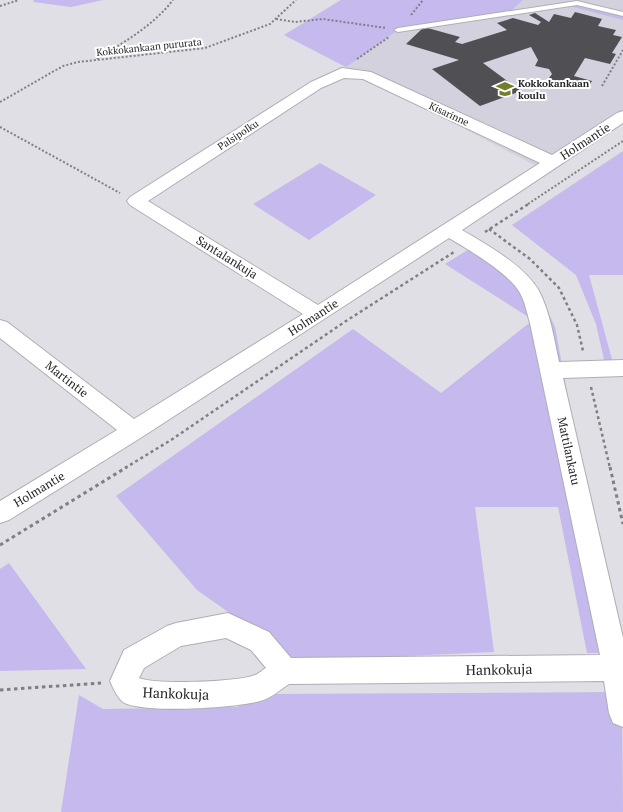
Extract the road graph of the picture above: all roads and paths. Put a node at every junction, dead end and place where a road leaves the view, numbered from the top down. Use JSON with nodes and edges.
{"nodes":[{"id":1,"x":19,"y":0,"type":"edge"},
{"id":2,"x":173,"y":0,"type":"edge"},
{"id":3,"x":296,"y":0,"type":"edge"},
{"id":4,"x":0,"y":6,"type":"edge"},
{"id":5,"x":623,"y":14,"type":"edge"},
{"id":6,"x":276,"y":19,"type":"junction"},
{"id":7,"x":398,"y":30,"type":"junction"},
{"id":8,"x":623,"y":50,"type":"edge"},
{"id":9,"x":96,"y":60,"type":"junction"},
{"id":10,"x":342,"y":73,"type":"junction"},
{"id":11,"x":602,"y":86,"type":"dead end"},
{"id":12,"x":0,"y":102,"type":"edge"},
{"id":13,"x":623,"y":116,"type":"edge"},
{"id":14,"x":0,"y":126,"type":"edge"},
{"id":15,"x":623,"y":141,"type":"edge"},
{"id":16,"x":553,"y":162,"type":"junction"},
{"id":17,"x":136,"y":201,"type":"junction"},
{"id":18,"x":448,"y":230,"type":"junction"},
{"id":19,"x":469,"y":242,"type":"junction"},
{"id":20,"x":318,"y":314,"type":"junction"},
{"id":21,"x":0,"y":327,"type":"edge"},
{"id":22,"x":623,"y":368,"type":"edge"},
{"id":23,"x":551,"y":370,"type":"junction"},
{"id":24,"x":134,"y":431,"type":"junction"},
{"id":25,"x":0,"y":513,"type":"edge"},
{"id":26,"x":0,"y":545,"type":"edge"},
{"id":27,"x":620,"y":668,"type":"edge"},
{"id":28,"x":285,"y":671,"type":"junction"},
{"id":29,"x":124,"y":681,"type":"junction"},
{"id":30,"x":0,"y":690,"type":"edge"},
{"id":31,"x":623,"y":713,"type":"edge"}],
"edges":[{"from":1,"to":4,"type":"path"},
{"from":2,"to":9,"type":"path"},
{"from":3,"to":6,"type":"path","name":"Kokkokankaan pururata"},
{"from":5,"to":7,"type":"lane"},
{"from":6,"to":7,"type":"path"},
{"from":6,"to":9,"type":"path","name":"Kokkokankaan pururata"},
{"from":7,"to":10,"type":"path"},
{"from":8,"to":11,"type":"path"},
{"from":9,"to":12,"type":"path","name":"Kokkokankaan pururata"},
{"from":10,"to":16,"type":"street","name":"Kisarinne"},
{"from":10,"to":17,"type":"street","name":"Palsipolku"},
{"from":13,"to":16,"type":"street","name":"Holmantie"},
{"from":14,"to":17,"type":"path"},
{"from":15,"to":19,"type":"path"},
{"from":16,"to":18,"type":"street","name":"Holmantie"},
{"from":17,"to":20,"type":"street","name":"Santalankuja"},
{"from":18,"to":19,"type":"street","name":"Mattilankatu"},
{"from":18,"to":20,"type":"street","name":"Holmantie"},
{"from":19,"to":23,"type":"street","name":"Mattilankatu"},
{"from":19,"to":26,"type":"path"},
{"from":20,"to":24,"type":"street","name":"Holmantie"},
{"from":21,"to":24,"type":"street","name":"Martintie"},
{"from":22,"to":23,"type":"street"},
{"from":23,"to":27,"type":"street","name":"Mattilankatu"},
{"from":24,"to":25,"type":"street","name":"Holmantie"},
{"from":27,"to":28,"type":"street","name":"Hankokuja"},
{"from":27,"to":31,"type":"street","name":"Mattilankatu"},
{"from":28,"to":29,"type":"street","name":"Hankokuja"},
{"from":28,"to":29,"type":"street","name":"Hankokuja"},
{"from":29,"to":30,"type":"path"}]}
